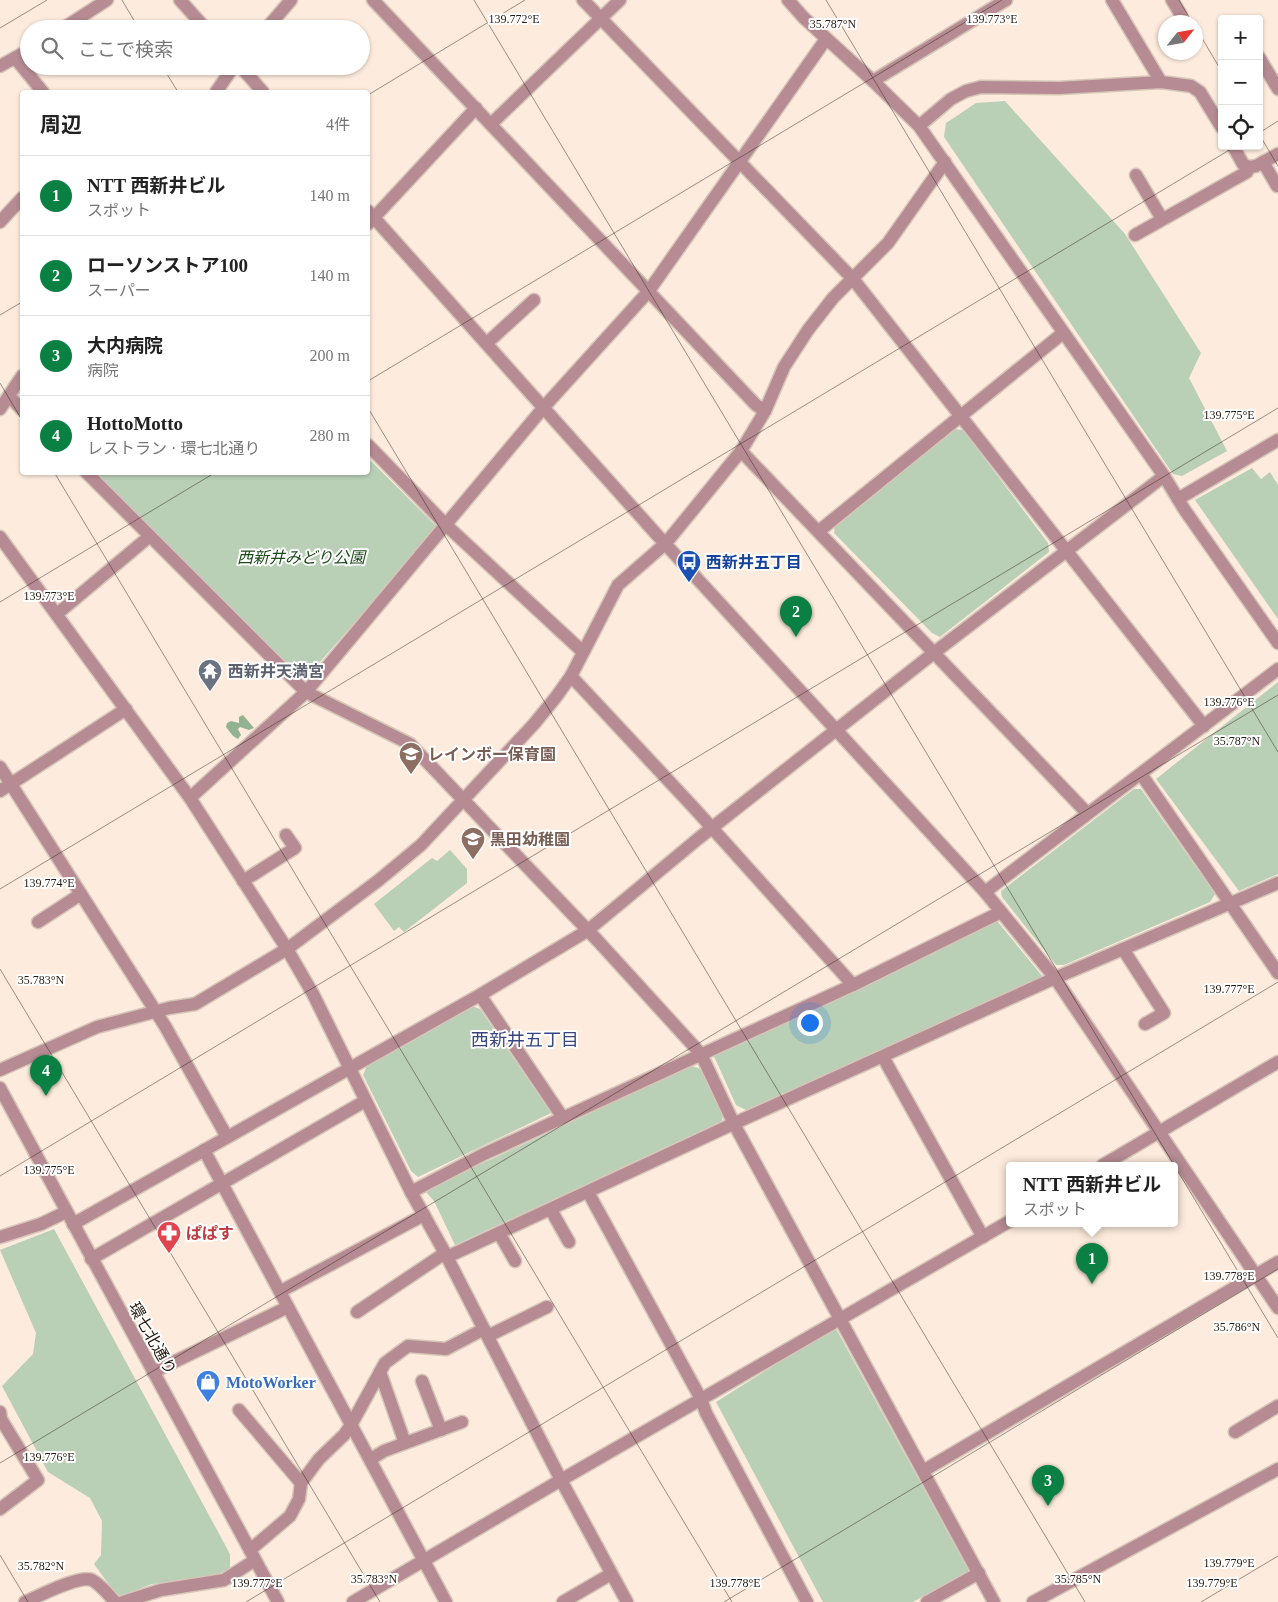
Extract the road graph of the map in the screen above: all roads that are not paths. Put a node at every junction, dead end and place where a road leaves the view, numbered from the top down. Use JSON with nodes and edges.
{"nodes":[{"id":1,"x":107,"y":0,"type":"edge"},
{"id":2,"x":180,"y":0,"type":"edge"},
{"id":3,"x":291,"y":0,"type":"edge"},
{"id":4,"x":373,"y":0,"type":"edge"},
{"id":5,"x":583,"y":0,"type":"edge"},
{"id":6,"x":620,"y":0,"type":"edge"},
{"id":7,"x":788,"y":0,"type":"edge"},
{"id":8,"x":1006,"y":0,"type":"edge"},
{"id":9,"x":1112,"y":0,"type":"edge"},
{"id":10,"x":1172,"y":0,"type":"edge"},
{"id":11,"x":992,"y":4,"type":"edge"},
{"id":12,"x":1181,"y":15,"type":"dead end"},
{"id":13,"x":601,"y":18,"type":"junction"},
{"id":14,"x":76,"y":20,"type":"edge"},
{"id":15,"x":198,"y":20,"type":"edge"},
{"id":16,"x":274,"y":20,"type":"edge"},
{"id":17,"x":826,"y":39,"type":"junction"},
{"id":18,"x":20,"y":55,"type":"edge"},
{"id":19,"x":15,"y":58,"type":"junction"},
{"id":20,"x":1261,"y":60,"type":"edge"},
{"id":21,"x":20,"y":64,"type":"edge"},
{"id":22,"x":0,"y":66,"type":"edge"},
{"id":23,"x":29,"y":75,"type":"edge"},
{"id":24,"x":228,"y":75,"type":"edge"},
{"id":25,"x":248,"y":75,"type":"edge"},
{"id":26,"x":873,"y":81,"type":"junction"},
{"id":27,"x":1161,"y":82,"type":"junction"},
{"id":28,"x":1278,"y":89,"type":"edge"},
{"id":29,"x":41,"y":90,"type":"edge"},
{"id":30,"x":217,"y":90,"type":"edge"},
{"id":31,"x":261,"y":90,"type":"edge"},
{"id":32,"x":476,"y":108,"type":"junction"},
{"id":33,"x":1218,"y":121,"type":"edge"},
{"id":34,"x":491,"y":124,"type":"junction"},
{"id":35,"x":919,"y":126,"type":"junction"},
{"id":36,"x":1235,"y":150,"type":"edge"},
{"id":37,"x":1278,"y":154,"type":"edge"},
{"id":38,"x":740,"y":162,"type":"junction"},
{"id":39,"x":945,"y":162,"type":"junction"},
{"id":40,"x":1256,"y":165,"type":"junction"},
{"id":41,"x":1136,"y":175,"type":"dead end"},
{"id":42,"x":1277,"y":186,"type":"edge"},
{"id":43,"x":20,"y":200,"type":"edge"},
{"id":44,"x":370,"y":216,"type":"edge"},
{"id":45,"x":370,"y":218,"type":"edge"},
{"id":46,"x":1162,"y":219,"type":"junction"},
{"id":47,"x":0,"y":222,"type":"edge"},
{"id":48,"x":1135,"y":236,"type":"dead end"},
{"id":49,"x":853,"y":279,"type":"junction"},
{"id":50,"x":648,"y":292,"type":"junction"},
{"id":51,"x":534,"y":300,"type":"dead end"},
{"id":52,"x":1063,"y":333,"type":"junction"},
{"id":53,"x":487,"y":343,"type":"junction"},
{"id":54,"x":20,"y":379,"type":"edge"},
{"id":55,"x":9,"y":396,"type":"junction"},
{"id":56,"x":544,"y":407,"type":"junction"},
{"id":57,"x":20,"y":408,"type":"edge"},
{"id":58,"x":0,"y":409,"type":"edge"},
{"id":59,"x":765,"y":411,"type":"junction"},
{"id":60,"x":960,"y":416,"type":"junction"},
{"id":61,"x":1278,"y":440,"type":"edge"},
{"id":62,"x":370,"y":447,"type":"edge"},
{"id":63,"x":741,"y":451,"type":"junction"},
{"id":64,"x":89,"y":475,"type":"edge"},
{"id":65,"x":1164,"y":476,"type":"junction"},
{"id":66,"x":1178,"y":499,"type":"junction"},
{"id":67,"x":446,"y":526,"type":"junction"},
{"id":68,"x":819,"y":531,"type":"junction"},
{"id":69,"x":150,"y":536,"type":"junction"},
{"id":70,"x":0,"y":537,"type":"edge"},
{"id":71,"x":666,"y":543,"type":"junction"},
{"id":72,"x":1066,"y":550,"type":"junction"},
{"id":73,"x":57,"y":614,"type":"junction"},
{"id":74,"x":1278,"y":643,"type":"edge"},
{"id":75,"x":583,"y":652,"type":"junction"},
{"id":76,"x":935,"y":652,"type":"junction"},
{"id":77,"x":1278,"y":669,"type":"edge"},
{"id":78,"x":571,"y":676,"type":"junction"},
{"id":79,"x":306,"y":692,"type":"junction"},
{"id":80,"x":126,"y":709,"type":"junction"},
{"id":81,"x":1204,"y":726,"type":"junction"},
{"id":82,"x":837,"y":730,"type":"junction"},
{"id":83,"x":0,"y":767,"type":"edge"},
{"id":84,"x":1141,"y":774,"type":"junction"},
{"id":85,"x":11,"y":784,"type":"junction"},
{"id":86,"x":0,"y":791,"type":"edge"},
{"id":87,"x":190,"y":798,"type":"junction"},
{"id":88,"x":463,"y":799,"type":"junction"},
{"id":89,"x":1087,"y":813,"type":"junction"},
{"id":90,"x":712,"y":828,"type":"junction"},
{"id":91,"x":286,"y":835,"type":"dead end"},
{"id":92,"x":243,"y":881,"type":"junction"},
{"id":93,"x":1278,"y":883,"type":"edge"},
{"id":94,"x":985,"y":892,"type":"junction"},
{"id":95,"x":81,"y":894,"type":"junction"},
{"id":96,"x":1230,"y":903,"type":"junction"},
{"id":97,"x":1001,"y":912,"type":"junction"},
{"id":98,"x":38,"y":922,"type":"dead end"},
{"id":99,"x":587,"y":931,"type":"junction"},
{"id":100,"x":286,"y":949,"type":"junction"},
{"id":101,"x":1123,"y":949,"type":"junction"},
{"id":102,"x":1278,"y":973,"type":"edge"},
{"id":103,"x":1055,"y":978,"type":"junction"},
{"id":104,"x":853,"y":985,"type":"junction"},
{"id":105,"x":480,"y":995,"type":"junction"},
{"id":106,"x":156,"y":1012,"type":"junction"},
{"id":107,"x":1144,"y":1024,"type":"dead end"},
{"id":108,"x":701,"y":1054,"type":"junction"},
{"id":109,"x":883,"y":1057,"type":"junction"},
{"id":110,"x":1278,"y":1062,"type":"edge"},
{"id":111,"x":349,"y":1067,"type":"junction"},
{"id":112,"x":0,"y":1070,"type":"edge"},
{"id":113,"x":0,"y":1088,"type":"edge"},
{"id":114,"x":365,"y":1101,"type":"junction"},
{"id":115,"x":563,"y":1118,"type":"junction"},
{"id":116,"x":734,"y":1124,"type":"junction"},
{"id":117,"x":1158,"y":1132,"type":"junction"},
{"id":118,"x":227,"y":1137,"type":"junction"},
{"id":119,"x":204,"y":1150,"type":"junction"},
{"id":120,"x":1108,"y":1162,"type":"edge"},
{"id":121,"x":221,"y":1184,"type":"junction"},
{"id":122,"x":411,"y":1192,"type":"junction"},
{"id":123,"x":588,"y":1192,"type":"junction"},
{"id":124,"x":551,"y":1210,"type":"junction"},
{"id":125,"x":66,"y":1212,"type":"junction"},
{"id":126,"x":424,"y":1215,"type":"junction"},
{"id":127,"x":1006,"y":1223,"type":"edge"},
{"id":128,"x":73,"y":1224,"type":"junction"},
{"id":129,"x":499,"y":1233,"type":"junction"},
{"id":130,"x":0,"y":1237,"type":"edge"},
{"id":131,"x":983,"y":1237,"type":"junction"},
{"id":132,"x":569,"y":1242,"type":"dead end"},
{"id":133,"x":446,"y":1255,"type":"junction"},
{"id":134,"x":92,"y":1259,"type":"junction"},
{"id":135,"x":515,"y":1261,"type":"dead end"},
{"id":136,"x":1278,"y":1262,"type":"edge"},
{"id":137,"x":1256,"y":1275,"type":"junction"},
{"id":138,"x":280,"y":1291,"type":"junction"},
{"id":139,"x":288,"y":1307,"type":"junction"},
{"id":140,"x":547,"y":1307,"type":"dead end"},
{"id":141,"x":1278,"y":1308,"type":"edge"},
{"id":142,"x":357,"y":1312,"type":"dead end"},
{"id":143,"x":840,"y":1319,"type":"junction"},
{"id":144,"x":486,"y":1332,"type":"junction"},
{"id":145,"x":153,"y":1372,"type":"junction"},
{"id":146,"x":380,"y":1372,"type":"junction"},
{"id":147,"x":422,"y":1381,"type":"dead end"},
{"id":148,"x":701,"y":1399,"type":"junction"},
{"id":149,"x":1278,"y":1406,"type":"edge"},
{"id":150,"x":239,"y":1410,"type":"dead end"},
{"id":151,"x":0,"y":1417,"type":"edge"},
{"id":152,"x":462,"y":1422,"type":"dead end"},
{"id":153,"x":351,"y":1425,"type":"junction"},
{"id":154,"x":441,"y":1430,"type":"junction"},
{"id":155,"x":1235,"y":1432,"type":"dead end"},
{"id":156,"x":405,"y":1443,"type":"junction"},
{"id":157,"x":371,"y":1459,"type":"junction"},
{"id":158,"x":1278,"y":1469,"type":"edge"},
{"id":159,"x":923,"y":1471,"type":"junction"},
{"id":160,"x":561,"y":1480,"type":"junction"},
{"id":161,"x":302,"y":1483,"type":"junction"},
{"id":162,"x":0,"y":1509,"type":"edge"},
{"id":163,"x":253,"y":1555,"type":"junction"},
{"id":164,"x":425,"y":1561,"type":"junction"},
{"id":165,"x":979,"y":1573,"type":"junction"},
{"id":166,"x":611,"y":1574,"type":"junction"},
{"id":167,"x":25,"y":1602,"type":"edge"},
{"id":168,"x":115,"y":1602,"type":"edge"},
{"id":169,"x":123,"y":1602,"type":"edge"},
{"id":170,"x":278,"y":1602,"type":"edge"},
{"id":171,"x":353,"y":1602,"type":"edge"},
{"id":172,"x":446,"y":1602,"type":"edge"},
{"id":173,"x":564,"y":1602,"type":"edge"},
{"id":174,"x":626,"y":1602,"type":"edge"},
{"id":175,"x":807,"y":1602,"type":"edge"},
{"id":176,"x":927,"y":1602,"type":"edge"},
{"id":177,"x":994,"y":1602,"type":"edge"},
{"id":178,"x":1033,"y":1602,"type":"edge"}],
"edges":[{"from":1,"to":14,"type":"street"},
{"from":2,"to":15,"type":"street"},
{"from":3,"to":16,"type":"street"},
{"from":4,"to":32,"type":"street"},
{"from":5,"to":13,"type":"street"},
{"from":6,"to":13,"type":"street"},
{"from":7,"to":17,"type":"street"},
{"from":8,"to":11,"type":"street"},
{"from":9,"to":27,"type":"street"},
{"from":10,"to":12,"type":"street"},
{"from":11,"to":26,"type":"street"},
{"from":13,"to":34,"type":"street"},
{"from":13,"to":38,"type":"street"},
{"from":17,"to":26,"type":"street"},
{"from":17,"to":38,"type":"street"},
{"from":18,"to":19,"type":"street"},
{"from":19,"to":21,"type":"street"},
{"from":19,"to":22,"type":"street"},
{"from":20,"to":28,"type":"street"},
{"from":23,"to":29,"type":"street"},
{"from":24,"to":30,"type":"street"},
{"from":25,"to":31,"type":"street"},
{"from":26,"to":35,"type":"street"},
{"from":27,"to":33,"type":"street"},
{"from":27,"to":35,"type":"street"},
{"from":32,"to":34,"type":"street"},
{"from":32,"to":44,"type":"street"},
{"from":34,"to":50,"type":"street"},
{"from":35,"to":39,"type":"street"},
{"from":36,"to":40,"type":"street"},
{"from":37,"to":40,"type":"street"},
{"from":38,"to":49,"type":"street"},
{"from":38,"to":50,"type":"street"},
{"from":39,"to":49,"type":"street"},
{"from":39,"to":52,"type":"street"},
{"from":40,"to":42,"type":"street"},
{"from":40,"to":46,"type":"street"},
{"from":41,"to":46,"type":"street"},
{"from":43,"to":47,"type":"street"},
{"from":45,"to":53,"type":"street"},
{"from":46,"to":48,"type":"street"},
{"from":49,"to":59,"type":"street"},
{"from":49,"to":60,"type":"street"},
{"from":50,"to":56,"type":"street"},
{"from":50,"to":59,"type":"street"},
{"from":51,"to":53,"type":"street"},
{"from":52,"to":60,"type":"street"},
{"from":52,"to":65,"type":"street"},
{"from":53,"to":56,"type":"street"},
{"from":54,"to":55,"type":"street"},
{"from":55,"to":57,"type":"street"},
{"from":55,"to":58,"type":"street"},
{"from":56,"to":67,"type":"street"},
{"from":56,"to":71,"type":"street"},
{"from":59,"to":63,"type":"street"},
{"from":60,"to":68,"type":"street"},
{"from":60,"to":72,"type":"street"},
{"from":61,"to":66,"type":"street"},
{"from":62,"to":67,"type":"street"},
{"from":63,"to":68,"type":"street"},
{"from":63,"to":71,"type":"street"},
{"from":64,"to":69,"type":"street"},
{"from":65,"to":66,"type":"street"},
{"from":65,"to":72,"type":"street"},
{"from":66,"to":74,"type":"street"},
{"from":67,"to":75,"type":"street"},
{"from":67,"to":79,"type":"street"},
{"from":68,"to":76,"type":"street"},
{"from":69,"to":73,"type":"street"},
{"from":69,"to":79,"type":"street"},
{"from":70,"to":73,"type":"street"},
{"from":71,"to":75,"type":"street"},
{"from":71,"to":82,"type":"street"},
{"from":72,"to":76,"type":"street"},
{"from":72,"to":81,"type":"street"},
{"from":73,"to":80,"type":"street"},
{"from":75,"to":78,"type":"street"},
{"from":76,"to":82,"type":"street"},
{"from":76,"to":89,"type":"street"},
{"from":77,"to":81,"type":"street"},
{"from":78,"to":88,"type":"street"},
{"from":78,"to":90,"type":"street"},
{"from":79,"to":87,"type":"street"},
{"from":79,"to":88,"type":"street"},
{"from":80,"to":85,"type":"street"},
{"from":80,"to":87,"type":"street"},
{"from":81,"to":84,"type":"street"},
{"from":82,"to":90,"type":"street"},
{"from":82,"to":94,"type":"street"},
{"from":83,"to":85,"type":"street"},
{"from":84,"to":89,"type":"street"},
{"from":84,"to":96,"type":"street"},
{"from":85,"to":86,"type":"street"},
{"from":85,"to":95,"type":"street"},
{"from":87,"to":92,"type":"street"},
{"from":88,"to":99,"type":"street"},
{"from":88,"to":100,"type":"street"},
{"from":89,"to":94,"type":"street"},
{"from":90,"to":99,"type":"street"},
{"from":90,"to":104,"type":"street"},
{"from":91,"to":92,"type":"street"},
{"from":92,"to":100,"type":"street"},
{"from":93,"to":96,"type":"street"},
{"from":94,"to":97,"type":"street"},
{"from":95,"to":98,"type":"street"},
{"from":95,"to":106,"type":"street"},
{"from":96,"to":101,"type":"street"},
{"from":96,"to":102,"type":"street"},
{"from":97,"to":103,"type":"street"},
{"from":97,"to":104,"type":"street"},
{"from":99,"to":105,"type":"street"},
{"from":99,"to":108,"type":"street"},
{"from":100,"to":106,"type":"street"},
{"from":100,"to":111,"type":"street"},
{"from":101,"to":103,"type":"street"},
{"from":101,"to":107,"type":"street"},
{"from":103,"to":109,"type":"street"},
{"from":103,"to":117,"type":"street"},
{"from":104,"to":108,"type":"street"},
{"from":105,"to":111,"type":"street"},
{"from":105,"to":115,"type":"street"},
{"from":106,"to":112,"type":"street"},
{"from":106,"to":118,"type":"street"},
{"from":108,"to":115,"type":"street"},
{"from":108,"to":116,"type":"street"},
{"from":109,"to":116,"type":"street"},
{"from":109,"to":131,"type":"street"},
{"from":110,"to":117,"type":"street"},
{"from":111,"to":114,"type":"street"},
{"from":111,"to":118,"type":"street"},
{"from":113,"to":125,"type":"street","name":"環七北通り"},
{"from":114,"to":121,"type":"street"},
{"from":114,"to":122,"type":"street"},
{"from":115,"to":122,"type":"street"},
{"from":116,"to":123,"type":"street"},
{"from":116,"to":143,"type":"street"},
{"from":117,"to":120,"type":"street"},
{"from":117,"to":137,"type":"street"},
{"from":118,"to":119,"type":"street"},
{"from":119,"to":121,"type":"street"},
{"from":119,"to":128,"type":"street"},
{"from":121,"to":134,"type":"street"},
{"from":121,"to":138,"type":"street"},
{"from":122,"to":126,"type":"street"},
{"from":123,"to":124,"type":"street"},
{"from":123,"to":148,"type":"street"},
{"from":124,"to":129,"type":"street"},
{"from":124,"to":132,"type":"street"},
{"from":125,"to":128,"type":"street","name":"環七北通り"},
{"from":125,"to":130,"type":"street"},
{"from":126,"to":133,"type":"street"},
{"from":126,"to":138,"type":"street"},
{"from":127,"to":131,"type":"street"},
{"from":128,"to":134,"type":"street","name":"環七北通り"},
{"from":129,"to":133,"type":"street"},
{"from":129,"to":135,"type":"street"},
{"from":131,"to":143,"type":"street"},
{"from":133,"to":142,"type":"street"},
{"from":133,"to":144,"type":"street"},
{"from":134,"to":145,"type":"street","name":"環七北通り"},
{"from":136,"to":137,"type":"street"},
{"from":137,"to":141,"type":"street"},
{"from":137,"to":159,"type":"street"},
{"from":138,"to":139,"type":"street"},
{"from":139,"to":145,"type":"street"},
{"from":139,"to":153,"type":"street"},
{"from":140,"to":144,"type":"street"},
{"from":143,"to":148,"type":"street"},
{"from":143,"to":159,"type":"street"},
{"from":144,"to":146,"type":"street"},
{"from":144,"to":160,"type":"street"},
{"from":145,"to":163,"type":"street","name":"環七北通り"},
{"from":146,"to":153,"type":"street"},
{"from":146,"to":156,"type":"street"},
{"from":147,"to":154,"type":"street"},
{"from":148,"to":160,"type":"street"},
{"from":148,"to":175,"type":"street"},
{"from":149,"to":155,"type":"street"},
{"from":150,"to":161,"type":"street"},
{"from":151,"to":162,"type":"street"},
{"from":152,"to":154,"type":"street"},
{"from":153,"to":157,"type":"street"},
{"from":153,"to":161,"type":"street"},
{"from":154,"to":156,"type":"street"},
{"from":156,"to":157,"type":"street"},
{"from":157,"to":164,"type":"street"},
{"from":158,"to":178,"type":"street"},
{"from":159,"to":165,"type":"street"},
{"from":160,"to":164,"type":"street"},
{"from":160,"to":166,"type":"street"},
{"from":161,"to":163,"type":"street"},
{"from":163,"to":169,"type":"street"},
{"from":163,"to":170,"type":"street","name":"環七北通り"},
{"from":164,"to":171,"type":"street"},
{"from":164,"to":172,"type":"street"},
{"from":165,"to":176,"type":"street"},
{"from":165,"to":177,"type":"street"},
{"from":166,"to":173,"type":"street"},
{"from":166,"to":174,"type":"street"},
{"from":167,"to":168,"type":"street"}]}
